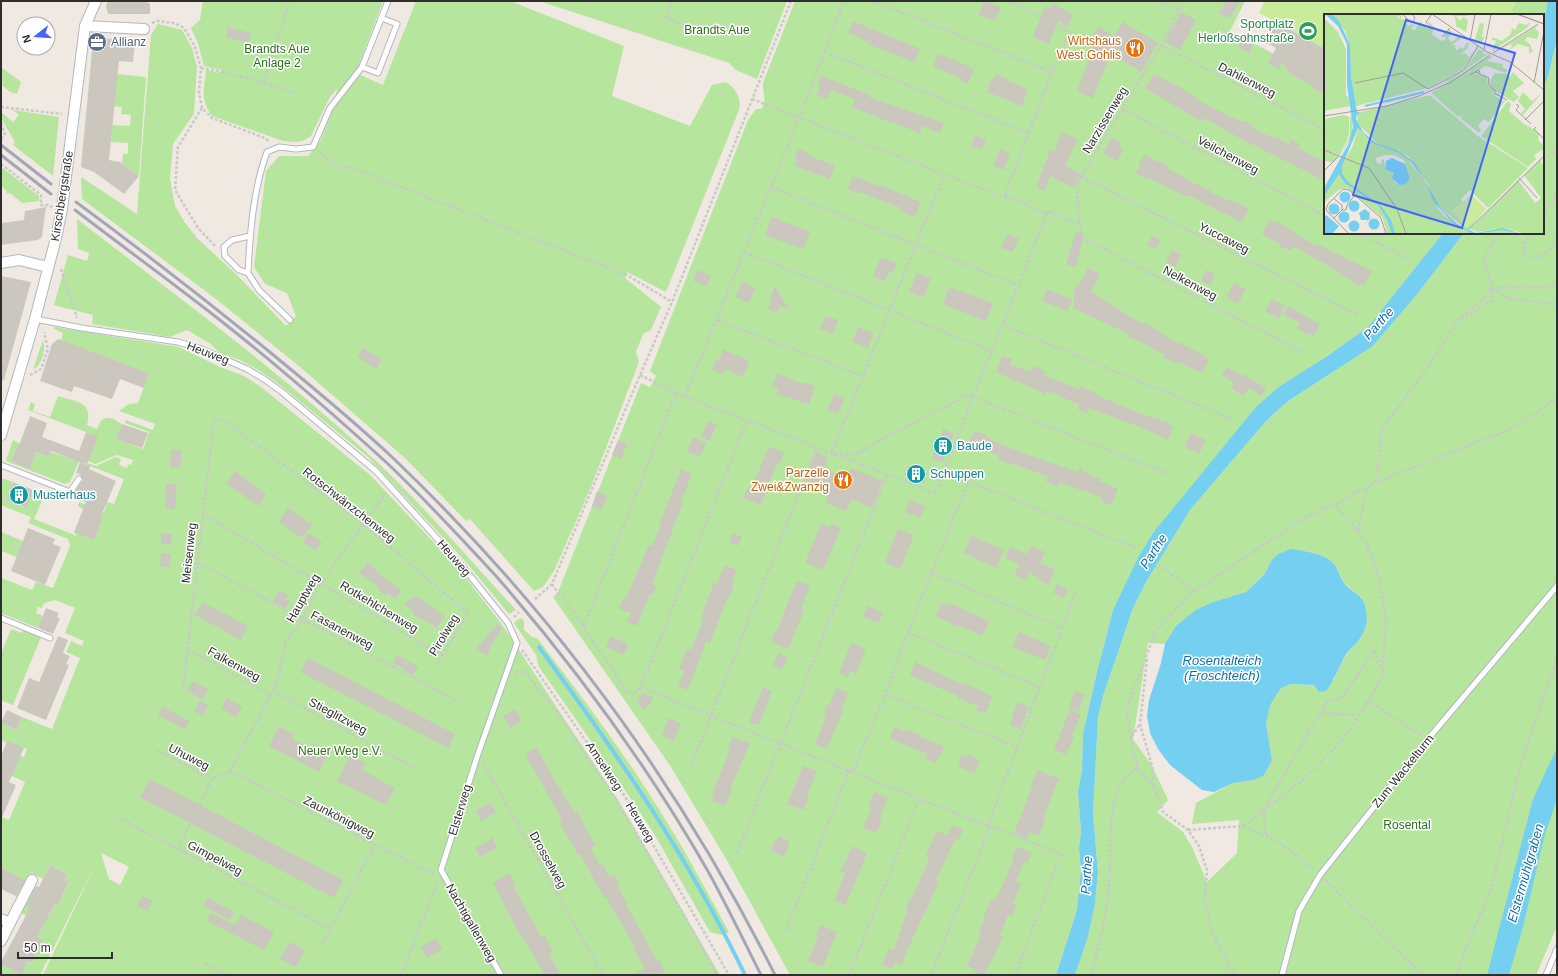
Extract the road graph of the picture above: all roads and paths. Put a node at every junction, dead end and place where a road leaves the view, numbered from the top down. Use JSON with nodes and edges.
{"nodes":[{"id":1,"x":96,"y":1,"type":"edge"},
{"id":2,"x":288,"y":1,"type":"edge"},
{"id":3,"x":388,"y":1,"type":"edge"},
{"id":4,"x":672,"y":1,"type":"edge"},
{"id":5,"x":791,"y":1,"type":"edge"},
{"id":6,"x":844,"y":1,"type":"edge"},
{"id":7,"x":873,"y":1,"type":"edge"},
{"id":8,"x":1009,"y":1,"type":"edge"},
{"id":9,"x":1158,"y":1,"type":"edge"},
{"id":10,"x":1184,"y":1,"type":"edge"},
{"id":11,"x":1178,"y":12,"type":"junction"},
{"id":12,"x":381,"y":18,"type":"junction"},
{"id":13,"x":158,"y":21,"type":"dead end"},
{"id":14,"x":85,"y":26,"type":"junction"},
{"id":15,"x":144,"y":29,"type":"dead end"},
{"id":16,"x":696,"y":31,"type":"dead end"},
{"id":17,"x":1161,"y":45,"type":"junction"},
{"id":18,"x":825,"y":52,"type":"junction"},
{"id":19,"x":362,"y":67,"type":"junction"},
{"id":20,"x":201,"y":68,"type":"junction"},
{"id":21,"x":1052,"y":72,"type":"junction"},
{"id":22,"x":264,"y":82,"type":"junction"},
{"id":23,"x":294,"y":93,"type":"dead end"},
{"id":24,"x":752,"y":99,"type":"junction"},
{"id":25,"x":1,"y":106,"type":"edge"},
{"id":26,"x":202,"y":108,"type":"junction"},
{"id":27,"x":1122,"y":109,"type":"junction"},
{"id":28,"x":62,"y":114,"type":"dead end"},
{"id":29,"x":799,"y":118,"type":"junction"},
{"id":30,"x":1,"y":123,"type":"edge"},
{"id":31,"x":1324,"y":129,"type":"edge"},
{"id":32,"x":1028,"y":133,"type":"junction"},
{"id":33,"x":1,"y":139,"type":"edge"},
{"id":34,"x":279,"y":147,"type":"junction"},
{"id":35,"x":312,"y":147,"type":"junction"},
{"id":36,"x":1557,"y":150,"type":"edge"},
{"id":37,"x":1544,"y":159,"type":"edge"},
{"id":38,"x":1,"y":164,"type":"edge"},
{"id":39,"x":944,"y":175,"type":"junction"},
{"id":40,"x":1082,"y":177,"type":"junction"},
{"id":41,"x":771,"y":186,"type":"junction"},
{"id":42,"x":1557,"y":195,"type":"edge"},
{"id":43,"x":1006,"y":196,"type":"junction"},
{"id":44,"x":41,"y":201,"type":"dead end"},
{"id":45,"x":1047,"y":214,"type":"junction"},
{"id":46,"x":1544,"y":214,"type":"edge"},
{"id":47,"x":1324,"y":215,"type":"edge"},
{"id":48,"x":1079,"y":222,"type":"junction"},
{"id":49,"x":1360,"y":234,"type":"edge"},
{"id":50,"x":1498,"y":234,"type":"edge"},
{"id":51,"x":1530,"y":234,"type":"edge"},
{"id":52,"x":1557,"y":235,"type":"edge"},
{"id":53,"x":250,"y":236,"type":"junction"},
{"id":54,"x":1557,"y":241,"type":"edge"},
{"id":55,"x":917,"y":245,"type":"junction"},
{"id":56,"x":744,"y":252,"type":"junction"},
{"id":57,"x":225,"y":256,"type":"junction"},
{"id":58,"x":1410,"y":260,"type":"dead end"},
{"id":59,"x":1,"y":263,"type":"edge"},
{"id":60,"x":48,"y":267,"type":"junction"},
{"id":61,"x":61,"y":269,"type":"dead end"},
{"id":62,"x":248,"y":274,"type":"junction"},
{"id":63,"x":1557,"y":284,"type":"edge"},
{"id":64,"x":1017,"y":285,"type":"junction"},
{"id":65,"x":1492,"y":288,"type":"junction"},
{"id":66,"x":672,"y":302,"type":"junction"},
{"id":67,"x":1557,"y":304,"type":"edge"},
{"id":68,"x":891,"y":310,"type":"junction"},
{"id":69,"x":1358,"y":315,"type":"dead end"},
{"id":70,"x":35,"y":319,"type":"junction"},
{"id":71,"x":1459,"y":319,"type":"junction"},
{"id":72,"x":290,"y":320,"type":"dead end"},
{"id":73,"x":717,"y":320,"type":"junction"},
{"id":74,"x":1002,"y":325,"type":"junction"},
{"id":75,"x":82,"y":328,"type":"junction"},
{"id":76,"x":44,"y":332,"type":"dead end"},
{"id":77,"x":991,"y":351,"type":"junction"},
{"id":78,"x":1302,"y":352,"type":"dead end"},
{"id":79,"x":640,"y":375,"type":"junction"},
{"id":80,"x":30,"y":376,"type":"dead end"},
{"id":81,"x":863,"y":376,"type":"junction"},
{"id":82,"x":676,"y":393,"type":"junction"},
{"id":83,"x":685,"y":396,"type":"junction"},
{"id":84,"x":972,"y":397,"type":"junction"},
{"id":85,"x":1557,"y":397,"type":"edge"},
{"id":86,"x":6,"y":401,"type":"edge"},
{"id":87,"x":214,"y":419,"type":"joint"},
{"id":88,"x":1232,"y":419,"type":"dead end"},
{"id":89,"x":747,"y":420,"type":"junction"},
{"id":90,"x":1,"y":435,"type":"edge"},
{"id":91,"x":817,"y":448,"type":"junction"},
{"id":92,"x":831,"y":454,"type":"junction"},
{"id":93,"x":1,"y":465,"type":"edge"},
{"id":94,"x":944,"y":472,"type":"junction"},
{"id":95,"x":887,"y":475,"type":"junction"},
{"id":96,"x":1172,"y":475,"type":"dead end"},
{"id":97,"x":79,"y":479,"type":"dead end"},
{"id":98,"x":968,"y":482,"type":"junction"},
{"id":99,"x":1376,"y":482,"type":"junction"},
{"id":100,"x":1367,"y":486,"type":"junction"},
{"id":101,"x":391,"y":488,"type":"junction"},
{"id":102,"x":1335,"y":504,"type":"junction"},
{"id":103,"x":203,"y":514,"type":"junction"},
{"id":104,"x":363,"y":524,"type":"junction"},
{"id":105,"x":1358,"y":532,"type":"junction"},
{"id":106,"x":1136,"y":548,"type":"dead end"},
{"id":107,"x":198,"y":564,"type":"junction"},
{"id":108,"x":1159,"y":564,"type":"dead end"},
{"id":109,"x":932,"y":573,"type":"junction"},
{"id":110,"x":321,"y":583,"type":"junction"},
{"id":111,"x":552,"y":584,"type":"junction"},
{"id":112,"x":1557,"y":586,"type":"edge"},
{"id":113,"x":1194,"y":591,"type":"junction"},
{"id":114,"x":1075,"y":593,"type":"dead end"},
{"id":115,"x":535,"y":599,"type":"dead end"},
{"id":116,"x":468,"y":613,"type":"joint"},
{"id":117,"x":1,"y":618,"type":"edge"},
{"id":118,"x":302,"y":620,"type":"junction"},
{"id":119,"x":584,"y":627,"type":"junction"},
{"id":120,"x":1062,"y":628,"type":"junction"},
{"id":121,"x":908,"y":632,"type":"junction"},
{"id":122,"x":50,"y":638,"type":"dead end"},
{"id":123,"x":517,"y":643,"type":"junction"},
{"id":124,"x":187,"y":648,"type":"junction"},
{"id":125,"x":1147,"y":654,"type":"junction"},
{"id":126,"x":442,"y":656,"type":"junction"},
{"id":127,"x":1557,"y":662,"type":"edge"},
{"id":128,"x":436,"y":666,"type":"dead end"},
{"id":129,"x":1383,"y":670,"type":"junction"},
{"id":130,"x":506,"y":675,"type":"junction"},
{"id":131,"x":641,"y":687,"type":"junction"},
{"id":132,"x":1039,"y":687,"type":"junction"},
{"id":133,"x":183,"y":689,"type":"dead end"},
{"id":134,"x":273,"y":691,"type":"junction"},
{"id":135,"x":271,"y":695,"type":"junction"},
{"id":136,"x":885,"y":695,"type":"junction"},
{"id":137,"x":457,"y":701,"type":"dead end"},
{"id":138,"x":1368,"y":701,"type":"junction"},
{"id":139,"x":1322,"y":713,"type":"junction"},
{"id":140,"x":1360,"y":715,"type":"junction"},
{"id":141,"x":710,"y":716,"type":"junction"},
{"id":142,"x":1140,"y":724,"type":"junction"},
{"id":143,"x":1131,"y":736,"type":"junction"},
{"id":144,"x":1428,"y":739,"type":"junction"},
{"id":145,"x":780,"y":744,"type":"junction"},
{"id":146,"x":1018,"y":747,"type":"junction"},
{"id":147,"x":156,"y":750,"type":"dead end"},
{"id":148,"x":478,"y":754,"type":"junction"},
{"id":149,"x":691,"y":766,"type":"dead end"},
{"id":150,"x":415,"y":768,"type":"dead end"},
{"id":151,"x":1138,"y":768,"type":"junction"},
{"id":152,"x":849,"y":770,"type":"junction"},
{"id":153,"x":230,"y":771,"type":"junction"},
{"id":154,"x":853,"y":771,"type":"junction"},
{"id":155,"x":1046,"y":773,"type":"dead end"},
{"id":156,"x":212,"y":779,"type":"junction"},
{"id":157,"x":1154,"y":787,"type":"junction"},
{"id":158,"x":920,"y":799,"type":"junction"},
{"id":159,"x":1263,"y":811,"type":"junction"},
{"id":160,"x":119,"y":818,"type":"dead end"},
{"id":161,"x":1243,"y":826,"type":"junction"},
{"id":162,"x":1188,"y":830,"type":"junction"},
{"id":163,"x":1266,"y":835,"type":"junction"},
{"id":164,"x":1021,"y":838,"type":"junction"},
{"id":165,"x":375,"y":845,"type":"junction"},
{"id":166,"x":178,"y":849,"type":"junction"},
{"id":167,"x":737,"y":853,"type":"dead end"},
{"id":168,"x":441,"y":870,"type":"joint"},
{"id":169,"x":1320,"y":875,"type":"junction"},
{"id":170,"x":32,"y":880,"type":"dead end"},
{"id":171,"x":5,"y":921,"type":"edge"},
{"id":172,"x":331,"y":929,"type":"junction"},
{"id":173,"x":786,"y":931,"type":"dead end"},
{"id":174,"x":1,"y":941,"type":"edge"},
{"id":175,"x":323,"y":943,"type":"dead end"},
{"id":176,"x":1556,"y":952,"type":"edge"},
{"id":177,"x":205,"y":963,"type":"dead end"},
{"id":178,"x":228,"y":975,"type":"edge"},
{"id":179,"x":400,"y":975,"type":"edge"},
{"id":180,"x":501,"y":975,"type":"edge"},
{"id":181,"x":603,"y":975,"type":"edge"},
{"id":182,"x":717,"y":975,"type":"edge"},
{"id":183,"x":729,"y":975,"type":"edge"},
{"id":184,"x":849,"y":975,"type":"edge"},
{"id":185,"x":931,"y":975,"type":"edge"},
{"id":186,"x":1015,"y":975,"type":"edge"},
{"id":187,"x":1091,"y":975,"type":"edge"},
{"id":188,"x":1235,"y":975,"type":"edge"},
{"id":189,"x":1282,"y":975,"type":"edge"},
{"id":190,"x":1422,"y":975,"type":"edge"},
{"id":191,"x":1457,"y":975,"type":"edge"},
{"id":192,"x":1546,"y":975,"type":"edge"}],
"edges":[{"from":1,"to":14,"type":"street","name":"Kirschbergstraße"},
{"from":2,"to":22,"type":"path"},
{"from":3,"to":12,"type":"lane"},
{"from":4,"to":16,"type":"path"},
{"from":5,"to":24,"type":"path"},
{"from":6,"to":18,"type":"path"},
{"from":7,"to":21,"type":"path"},
{"from":8,"to":21,"type":"path"},
{"from":9,"to":11,"type":"path"},
{"from":10,"to":11,"type":"path","name":"Narzissenweg"},
{"from":11,"to":17,"type":"path","name":"Narzissenweg"},
{"from":12,"to":19,"type":"lane"},
{"from":12,"to":19,"type":"lane"},
{"from":13,"to":20,"type":"path"},
{"from":14,"to":15,"type":"street"},
{"from":14,"to":60,"type":"street","name":"Kirschbergstraße","bridge":true},
{"from":17,"to":27,"type":"path","name":"Narzissenweg"},
{"from":17,"to":31,"type":"path","name":"Dahlienweg"},
{"from":18,"to":29,"type":"path"},
{"from":18,"to":32,"type":"path"},
{"from":19,"to":35,"type":"lane"},
{"from":20,"to":22,"type":"path"},
{"from":20,"to":26,"type":"path"},
{"from":21,"to":32,"type":"path"},
{"from":22,"to":23,"type":"path"},
{"from":24,"to":29,"type":"path"},
{"from":24,"to":66,"type":"path"},
{"from":25,"to":28,"type":"path"},
{"from":26,"to":34,"type":"path"},
{"from":26,"to":57,"type":"path"},
{"from":27,"to":40,"type":"path","name":"Narzissenweg"},
{"from":27,"to":47,"type":"path","name":"Veilchenweg"},
{"from":29,"to":39,"type":"path"},
{"from":29,"to":41,"type":"path"},
{"from":30,"to":33,"type":"path"},
{"from":32,"to":43,"type":"path"},
{"from":34,"to":35,"type":"lane"},
{"from":34,"to":53,"type":"lane"},
{"from":35,"to":66,"type":"path"},
{"from":36,"to":37,"type":"path"},
{"from":38,"to":44,"type":"path"},
{"from":39,"to":43,"type":"path"},
{"from":39,"to":55,"type":"path"},
{"from":40,"to":48,"type":"path","name":"Narzissenweg"},
{"from":40,"to":69,"type":"path","name":"Yuccaweg"},
{"from":41,"to":55,"type":"path"},
{"from":41,"to":56,"type":"path"},
{"from":42,"to":46,"type":"path"},
{"from":43,"to":45,"type":"path"},
{"from":45,"to":48,"type":"path"},
{"from":45,"to":64,"type":"path"},
{"from":48,"to":78,"type":"path","name":"Nelkenweg"},
{"from":49,"to":58,"type":"path"},
{"from":50,"to":65,"type":"path"},
{"from":51,"to":54,"type":"path"},
{"from":52,"to":54,"type":"path"},
{"from":53,"to":57,"type":"lane"},
{"from":53,"to":62,"type":"lane"},
{"from":55,"to":64,"type":"path"},
{"from":55,"to":68,"type":"path"},
{"from":56,"to":68,"type":"path"},
{"from":56,"to":73,"type":"path"},
{"from":57,"to":62,"type":"lane"},
{"from":59,"to":60,"type":"street"},
{"from":60,"to":70,"type":"street","name":"Kirschbergstraße"},
{"from":61,"to":75,"type":"path"},
{"from":62,"to":72,"type":"lane"},
{"from":63,"to":65,"type":"path"},
{"from":64,"to":74,"type":"path"},
{"from":65,"to":67,"type":"path"},
{"from":65,"to":71,"type":"path"},
{"from":65,"to":71,"type":"path"},
{"from":66,"to":79,"type":"path"},
{"from":68,"to":77,"type":"path"},
{"from":68,"to":81,"type":"path"},
{"from":70,"to":75,"type":"lane","name":"Heuweg"},
{"from":70,"to":86,"type":"street","name":"Kirschbergstraße"},
{"from":71,"to":99,"type":"path"},
{"from":73,"to":81,"type":"path"},
{"from":73,"to":83,"type":"path"},
{"from":74,"to":77,"type":"path"},
{"from":74,"to":88,"type":"path"},
{"from":75,"to":101,"type":"lane","name":"Heuweg"},
{"from":76,"to":80,"type":"path"},
{"from":77,"to":84,"type":"path"},
{"from":79,"to":82,"type":"path"},
{"from":79,"to":111,"type":"path"},
{"from":81,"to":92,"type":"path"},
{"from":82,"to":83,"type":"path"},
{"from":82,"to":119,"type":"path"},
{"from":83,"to":89,"type":"path"},
{"from":84,"to":92,"type":"path"},
{"from":84,"to":94,"type":"path"},
{"from":84,"to":96,"type":"path"},
{"from":85,"to":99,"type":"path"},
{"from":86,"to":90,"type":"street","name":"Kirschbergstraße"},
{"from":87,"to":103,"type":"path","name":"Meisenweg"},
{"from":87,"to":104,"type":"path","name":"Rotschwänzchenweg"},
{"from":89,"to":91,"type":"path"},
{"from":89,"to":131,"type":"path"},
{"from":91,"to":92,"type":"path"},
{"from":91,"to":141,"type":"path"},
{"from":92,"to":95,"type":"path"},
{"from":93,"to":97,"type":"lane"},
{"from":94,"to":95,"type":"path"},
{"from":94,"to":98,"type":"path"},
{"from":95,"to":145,"type":"path"},
{"from":98,"to":106,"type":"path"},
{"from":98,"to":109,"type":"path"},
{"from":99,"to":100,"type":"path"},
{"from":100,"to":102,"type":"path"},
{"from":100,"to":105,"type":"path"},
{"from":101,"to":104,"type":"path","name":"Hauptweg"},
{"from":101,"to":123,"type":"lane","name":"Heuweg"},
{"from":102,"to":105,"type":"path"},
{"from":102,"to":113,"type":"path"},
{"from":103,"to":107,"type":"path","name":"Meisenweg"},
{"from":103,"to":110,"type":"path","name":"Rotkehlchenweg"},
{"from":104,"to":110,"type":"path","name":"Hauptweg"},
{"from":104,"to":116,"type":"path","name":"Rotschwänzchenweg"},
{"from":105,"to":129,"type":"path"},
{"from":107,"to":118,"type":"path","name":"Fasanenweg"},
{"from":107,"to":124,"type":"path","name":"Meisenweg"},
{"from":108,"to":113,"type":"path"},
{"from":109,"to":120,"type":"path"},
{"from":109,"to":121,"type":"path"},
{"from":110,"to":118,"type":"path","name":"Hauptweg"},
{"from":110,"to":126,"type":"path","name":"Rotkehlchenweg"},
{"from":111,"to":115,"type":"path"},
{"from":111,"to":119,"type":"path"},
{"from":112,"to":144,"type":"lane","name":"Zum Wackelturm"},
{"from":113,"to":125,"type":"path"},
{"from":114,"to":120,"type":"path"},
{"from":116,"to":126,"type":"path","name":"Pirolweg"},
{"from":117,"to":122,"type":"lane"},
{"from":118,"to":134,"type":"path","name":"Hauptweg"},
{"from":118,"to":137,"type":"path","name":"Fasanenweg"},
{"from":119,"to":131,"type":"path"},
{"from":120,"to":132,"type":"path"},
{"from":121,"to":132,"type":"path"},
{"from":121,"to":136,"type":"path"},
{"from":123,"to":130,"type":"lane","name":"Elsterweg"},
{"from":123,"to":183,"type":"path","name":"Heuweg"},
{"from":124,"to":133,"type":"path","name":"Meisenweg"},
{"from":124,"to":135,"type":"path","name":"Falkenweg"},
{"from":125,"to":142,"type":"path"},
{"from":125,"to":143,"type":"path"},
{"from":126,"to":128,"type":"path","name":"Pirolweg"},
{"from":127,"to":191,"type":"path"},
{"from":129,"to":138,"type":"path"},
{"from":129,"to":139,"type":"path"},
{"from":130,"to":148,"type":"lane","name":"Elsterweg"},
{"from":130,"to":182,"type":"path","name":"Amselweg"},
{"from":131,"to":141,"type":"path"},
{"from":132,"to":146,"type":"path"},
{"from":134,"to":135,"type":"path","name":"Hauptweg"},
{"from":134,"to":150,"type":"path","name":"Stieglitzweg"},
{"from":135,"to":153,"type":"path","name":"Hauptweg"},
{"from":136,"to":146,"type":"path"},
{"from":136,"to":154,"type":"path"},
{"from":138,"to":140,"type":"path"},
{"from":138,"to":144,"type":"path"},
{"from":139,"to":140,"type":"path"},
{"from":139,"to":159,"type":"path"},
{"from":140,"to":159,"type":"path"},
{"from":141,"to":145,"type":"path"},
{"from":141,"to":149,"type":"path"},
{"from":142,"to":143,"type":"path"},
{"from":142,"to":157,"type":"path"},
{"from":143,"to":151,"type":"path"},
{"from":144,"to":169,"type":"lane","name":"Zum Wackelturm"},
{"from":145,"to":152,"type":"path"},
{"from":145,"to":167,"type":"path"},
{"from":146,"to":164,"type":"path"},
{"from":147,"to":156,"type":"path","name":"Uhuweg"},
{"from":148,"to":168,"type":"lane","name":"Elsterweg"},
{"from":148,"to":181,"type":"path","name":"Drosselweg"},
{"from":151,"to":157,"type":"path"},
{"from":151,"to":187,"type":"path"},
{"from":152,"to":154,"type":"path"},
{"from":152,"to":173,"type":"path"},
{"from":153,"to":156,"type":"path"},
{"from":153,"to":165,"type":"path","name":"Zaunkönigweg"},
{"from":154,"to":158,"type":"path"},
{"from":155,"to":164,"type":"path"},
{"from":156,"to":166,"type":"path","name":"Gimpelweg"},
{"from":157,"to":162,"type":"path"},
{"from":158,"to":184,"type":"path"},
{"from":158,"to":185,"type":"path"},
{"from":159,"to":161,"type":"path"},
{"from":159,"to":163,"type":"path"},
{"from":160,"to":166,"type":"path"},
{"from":161,"to":162,"type":"path"},
{"from":161,"to":163,"type":"path"},
{"from":162,"to":188,"type":"path"},
{"from":163,"to":169,"type":"path"},
{"from":164,"to":186,"type":"path"},
{"from":165,"to":172,"type":"path"},
{"from":165,"to":179,"type":"path","name":"Zaunkönigweg"},
{"from":166,"to":172,"type":"path","name":"Gimpelweg"},
{"from":168,"to":180,"type":"lane","name":"Nachtigallenweg"},
{"from":169,"to":189,"type":"lane","name":"Zum Wackelturm"},
{"from":169,"to":190,"type":"path"},
{"from":170,"to":171,"type":"street"},
{"from":171,"to":174,"type":"street"},
{"from":172,"to":175,"type":"path"},
{"from":176,"to":192,"type":"lane"},
{"from":177,"to":178,"type":"path"}]}
